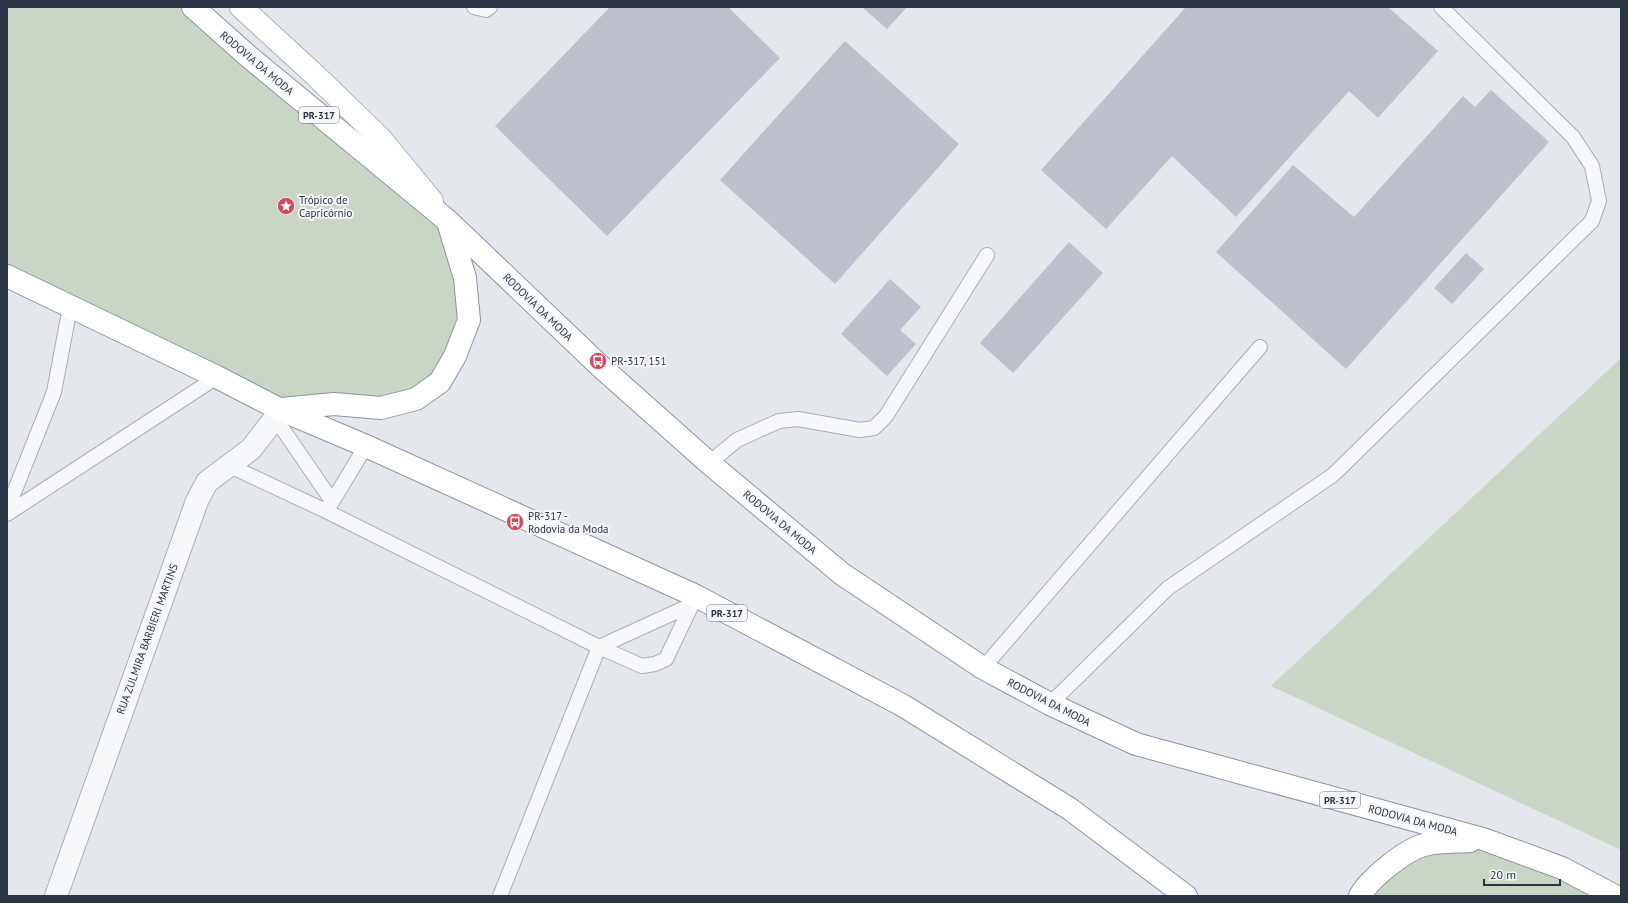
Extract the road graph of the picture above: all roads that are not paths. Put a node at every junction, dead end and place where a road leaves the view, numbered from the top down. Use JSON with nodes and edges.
{"nodes":[{"id":1,"x":193,"y":7,"type":"edge"},
{"id":2,"x":241,"y":7,"type":"edge"},
{"id":3,"x":474,"y":7,"type":"edge"},
{"id":4,"x":490,"y":7,"type":"edge"},
{"id":5,"x":1441,"y":7,"type":"edge"},
{"id":6,"x":448,"y":221,"type":"junction"},
{"id":7,"x":987,"y":255,"type":"dead end"},
{"id":8,"x":7,"y":276,"type":"edge"},
{"id":9,"x":70,"y":307,"type":"junction"},
{"id":10,"x":1260,"y":347,"type":"dead end"},
{"id":11,"x":217,"y":377,"type":"junction"},
{"id":12,"x":277,"y":414,"type":"junction"},
{"id":13,"x":366,"y":446,"type":"junction"},
{"id":14,"x":709,"y":463,"type":"junction"},
{"id":15,"x":230,"y":466,"type":"junction"},
{"id":16,"x":329,"y":506,"type":"junction"},
{"id":17,"x":7,"y":510,"type":"edge"},
{"id":18,"x":7,"y":514,"type":"edge"},
{"id":19,"x":693,"y":600,"type":"junction"},
{"id":20,"x":599,"y":647,"type":"junction"},
{"id":21,"x":983,"y":668,"type":"junction"},
{"id":22,"x":1050,"y":704,"type":"junction"},
{"id":23,"x":1484,"y":839,"type":"junction"},
{"id":24,"x":56,"y":896,"type":"edge"},
{"id":25,"x":500,"y":896,"type":"edge"},
{"id":26,"x":1186,"y":896,"type":"edge"},
{"id":27,"x":1360,"y":896,"type":"edge"},
{"id":28,"x":1614,"y":896,"type":"edge"}],
"edges":[{"from":1,"to":6,"type":"main road","name":"RODOVIA DA MODA","number":"PR-317"},
{"from":2,"to":6,"type":"main road"},
{"from":3,"to":4,"type":"lane"},
{"from":5,"to":22,"type":"lane"},
{"from":6,"to":12,"type":"main road"},
{"from":6,"to":14,"type":"main road","name":"RODOVIA DA MODA","number":"PR-317"},
{"from":7,"to":14,"type":"lane"},
{"from":8,"to":9,"type":"main road","number":"PR-317"},
{"from":9,"to":11,"type":"main road","number":"PR-317"},
{"from":9,"to":17,"type":"lane"},
{"from":10,"to":21,"type":"lane"},
{"from":11,"to":12,"type":"main road","number":"PR-317"},
{"from":11,"to":18,"type":"lane"},
{"from":12,"to":13,"type":"main road","number":"PR-317"},
{"from":12,"to":15,"type":"street","name":"RUA ZULMIRA BARBIERI MARTINS"},
{"from":12,"to":16,"type":"lane"},
{"from":13,"to":16,"type":"lane"},
{"from":13,"to":19,"type":"main road","number":"PR-317"},
{"from":14,"to":21,"type":"main road","name":"RODOVIA DA MODA","number":"PR-317"},
{"from":15,"to":16,"type":"lane"},
{"from":15,"to":24,"type":"street","name":"RUA ZULMIRA BARBIERI MARTINS"},
{"from":16,"to":20,"type":"lane"},
{"from":19,"to":20,"type":"lane"},
{"from":19,"to":20,"type":"lane"},
{"from":19,"to":26,"type":"main road","number":"PR-317"},
{"from":20,"to":25,"type":"lane"},
{"from":21,"to":22,"type":"main road","name":"RODOVIA DA MODA","number":"PR-317"},
{"from":22,"to":23,"type":"main road","name":"RODOVIA DA MODA","number":"PR-317"},
{"from":23,"to":27,"type":"main road"},
{"from":23,"to":28,"type":"main road","number":"PR-317"}]}
